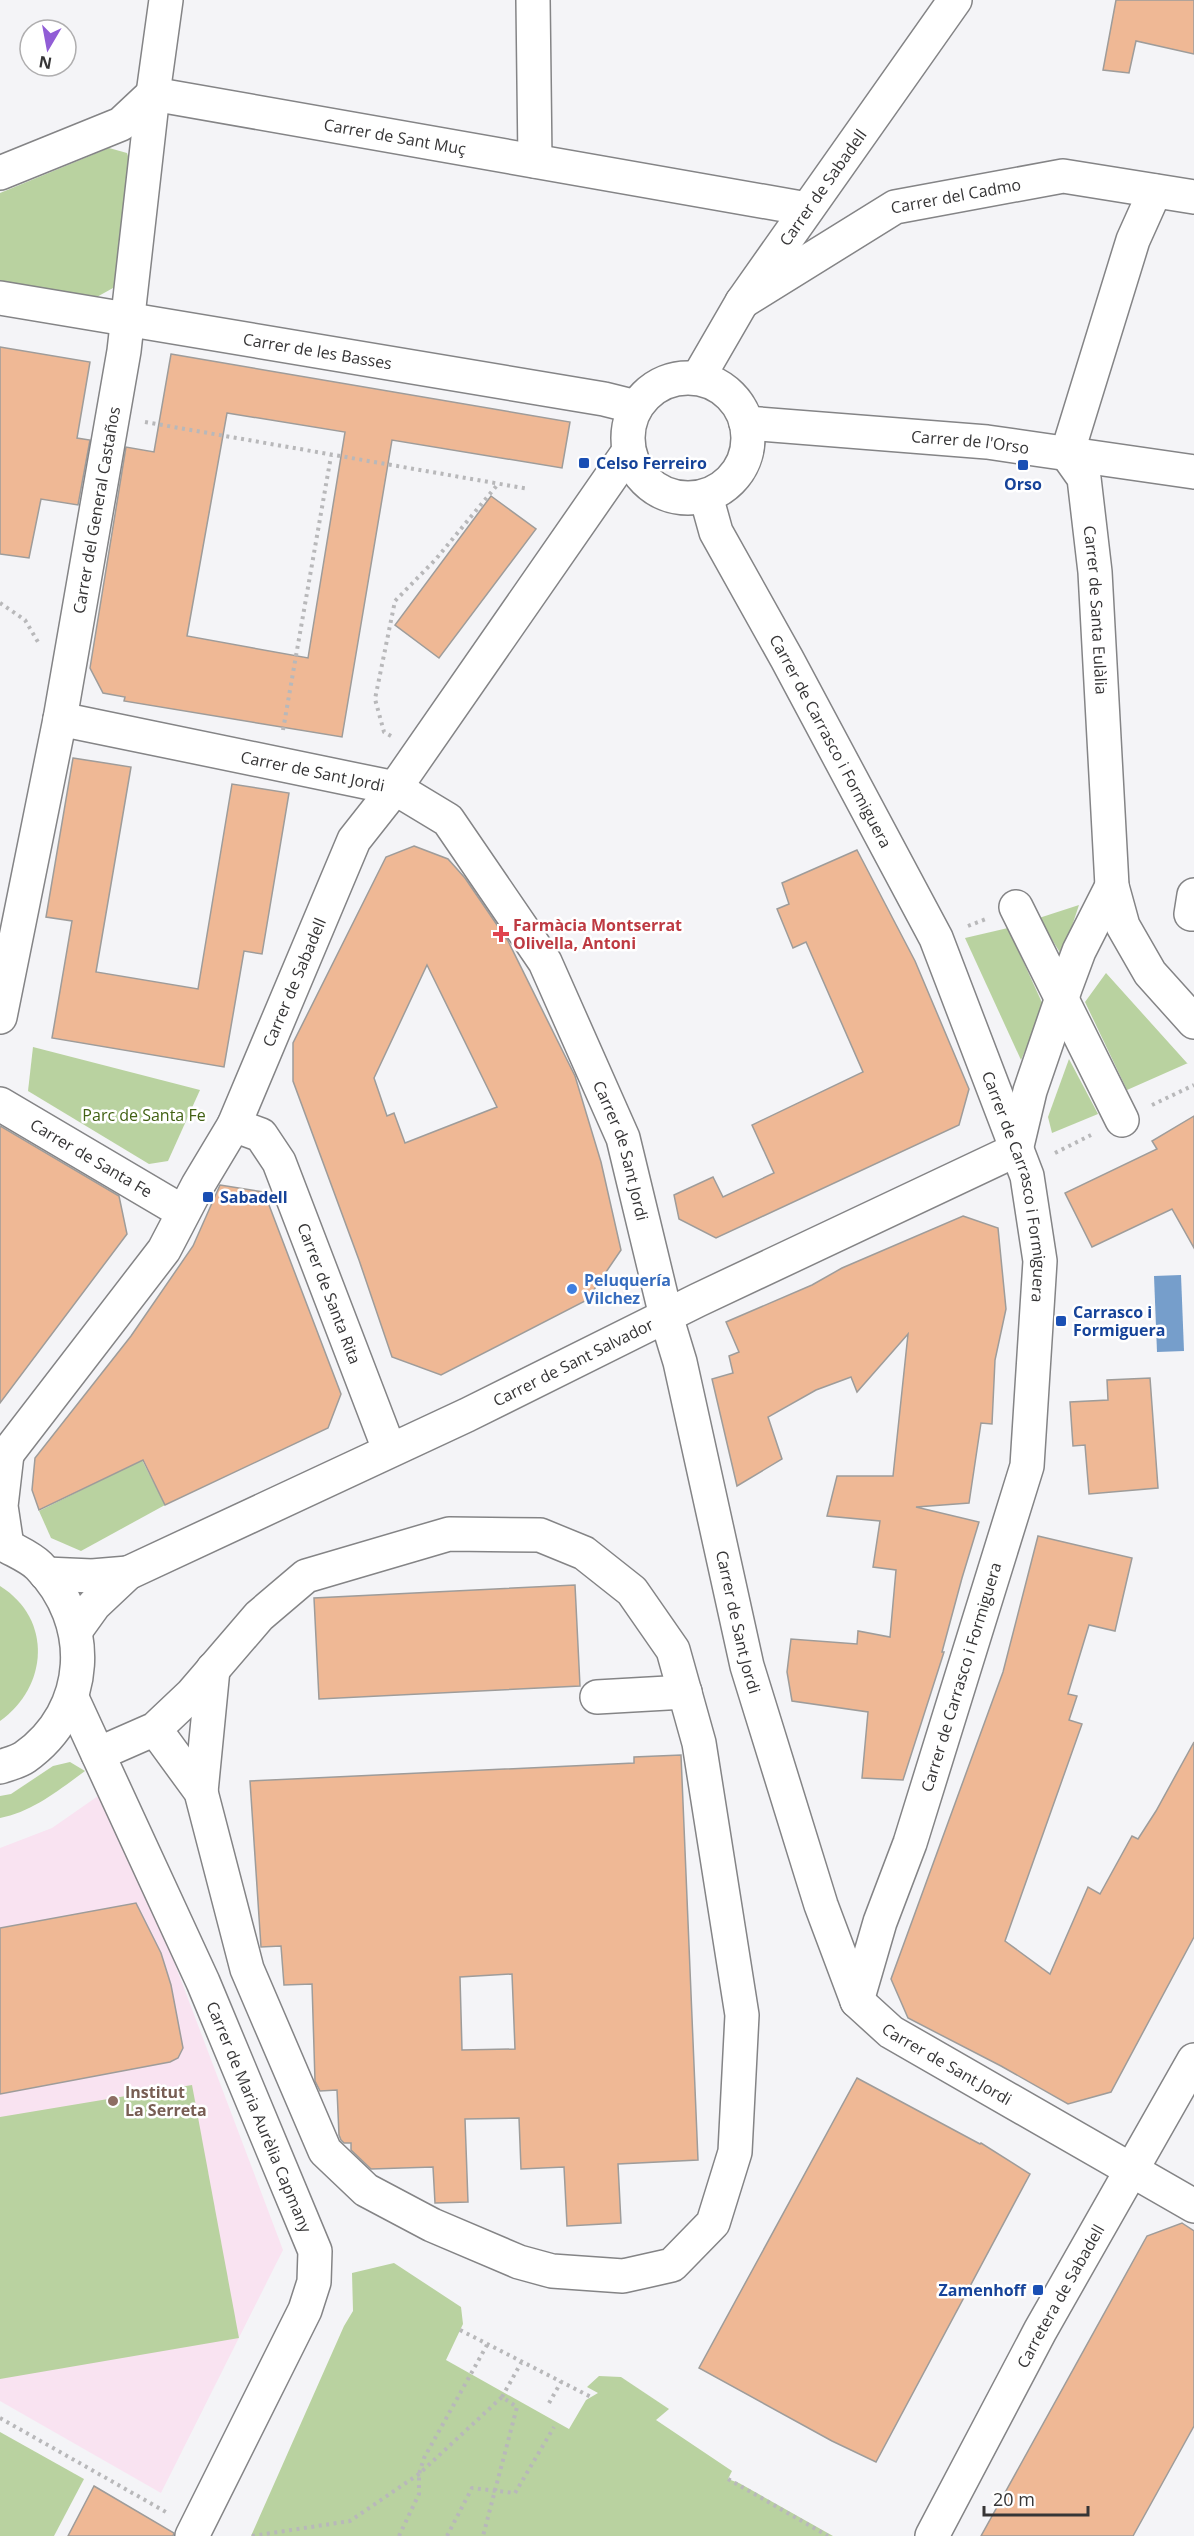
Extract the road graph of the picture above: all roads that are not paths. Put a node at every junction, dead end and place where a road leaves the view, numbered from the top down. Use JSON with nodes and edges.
{"nodes":[{"id":1,"x":166,"y":0,"type":"edge"},
{"id":2,"x":533,"y":0,"type":"edge"},
{"id":3,"x":955,"y":0,"type":"edge"},
{"id":4,"x":153,"y":94,"type":"junction"},
{"id":5,"x":535,"y":161,"type":"junction"},
{"id":6,"x":0,"y":173,"type":"edge"},
{"id":7,"x":1155,"y":191,"type":"junction"},
{"id":8,"x":1194,"y":197,"type":"edge"},
{"id":9,"x":807,"y":209,"type":"junction"},
{"id":10,"x":0,"y":298,"type":"edge"},
{"id":11,"x":742,"y":302,"type":"junction"},
{"id":12,"x":129,"y":319,"type":"junction"},
{"id":13,"x":698,"y":378,"type":"junction"},
{"id":14,"x":636,"y":407,"type":"junction"},
{"id":15,"x":746,"y":423,"type":"junction"},
{"id":16,"x":629,"y":451,"type":"junction"},
{"id":17,"x":1067,"y":454,"type":"junction"},
{"id":18,"x":1194,"y":472,"type":"edge"},
{"id":19,"x":649,"y":484,"type":"junction"},
{"id":20,"x":706,"y":496,"type":"junction"},
{"id":21,"x":587,"y":514,"type":"junction"},
{"id":22,"x":60,"y":719,"type":"junction"},
{"id":23,"x":396,"y":788,"type":"junction"},
{"id":24,"x":1113,"y":886,"type":"junction"},
{"id":25,"x":1194,"y":895,"type":"edge"},
{"id":26,"x":1016,"y":907,"type":"road end"},
{"id":27,"x":1194,"y":915,"type":"edge"},
{"id":28,"x":1061,"y":1001,"type":"junction"},
{"id":29,"x":0,"y":1017,"type":"edge"},
{"id":30,"x":1194,"y":1022,"type":"edge"},
{"id":31,"x":0,"y":1104,"type":"edge"},
{"id":32,"x":1122,"y":1120,"type":"dead end"},
{"id":33,"x":234,"y":1125,"type":"junction"},
{"id":34,"x":1016,"y":1150,"type":"junction"},
{"id":35,"x":183,"y":1212,"type":"junction"},
{"id":36,"x":666,"y":1317,"type":"junction"},
{"id":37,"x":389,"y":1449,"type":"junction"},
{"id":38,"x":3,"y":1458,"type":"edge"},
{"id":39,"x":3,"y":1544,"type":"edge"},
{"id":40,"x":128,"y":1573,"type":"junction"},
{"id":41,"x":46,"y":1575,"type":"junction"},
{"id":42,"x":76,"y":1630,"type":"junction"},
{"id":43,"x":213,"y":1669,"type":"junction"},
{"id":44,"x":685,"y":1692,"type":"junction"},
{"id":45,"x":72,"y":1698,"type":"junction"},
{"id":46,"x":597,"y":1698,"type":"dead end"},
{"id":47,"x":155,"y":1729,"type":"junction"},
{"id":48,"x":98,"y":1754,"type":"junction"},
{"id":49,"x":0,"y":1767,"type":"edge"},
{"id":50,"x":201,"y":1792,"type":"junction"},
{"id":51,"x":821,"y":1905,"type":"junction"},
{"id":52,"x":868,"y":1927,"type":"junction"},
{"id":53,"x":857,"y":2001,"type":"junction"},
{"id":54,"x":1194,"y":2060,"type":"edge"},
{"id":55,"x":1131,"y":2171,"type":"junction"},
{"id":56,"x":1194,"y":2206,"type":"edge"},
{"id":57,"x":194,"y":2532,"type":"edge"},
{"id":58,"x":932,"y":2536,"type":"edge"}],
"edges":[{"from":1,"to":4,"type":"street","name":"Carrer del General Castaños"},
{"from":2,"to":5,"type":"street"},
{"from":3,"to":9,"type":"street","name":"Carrer de Sabadell"},
{"from":4,"to":5,"type":"street","name":"Carrer de Sant Muç"},
{"from":4,"to":6,"type":"street"},
{"from":4,"to":12,"type":"street","name":"Carrer del General Castaños"},
{"from":5,"to":9,"type":"street","name":"Carrer de Sant Muç"},
{"from":7,"to":8,"type":"street","name":"Carrer del Cadmo"},
{"from":7,"to":11,"type":"street","name":"Carrer del Cadmo"},
{"from":7,"to":17,"type":"street"},
{"from":9,"to":11,"type":"street","name":"Carrer de Sabadell"},
{"from":10,"to":12,"type":"street","name":"Carrer de les Basses"},
{"from":11,"to":13,"type":"street","name":"Carrer de Sabadell"},
{"from":12,"to":14,"type":"street","name":"Carrer de les Basses"},
{"from":12,"to":22,"type":"street","name":"Carrer del General Castaños"},
{"from":13,"to":14,"type":"street"},
{"from":13,"to":15,"type":"street"},
{"from":14,"to":16,"type":"street"},
{"from":15,"to":17,"type":"street","name":"Carrer de l'Orso"},
{"from":15,"to":20,"type":"street"},
{"from":16,"to":19,"type":"street"},
{"from":16,"to":21,"type":"street","name":"Carrer de Sabadell"},
{"from":17,"to":18,"type":"street","name":"Carrer de l'Orso"},
{"from":17,"to":24,"type":"street","name":"Carrer de Santa Eulàlia"},
{"from":19,"to":20,"type":"street"},
{"from":19,"to":21,"type":"street","name":"Carrer de Sabadell"},
{"from":20,"to":34,"type":"street","name":"Carrer de Carrasco i Formiguera"},
{"from":21,"to":23,"type":"street","name":"Carrer de Sabadell"},
{"from":22,"to":23,"type":"street","name":"Carrer de Sant Jordi"},
{"from":22,"to":29,"type":"street","name":"Carrer del General Castaños"},
{"from":23,"to":33,"type":"street","name":"Carrer de Sabadell"},
{"from":23,"to":36,"type":"street","name":"Carrer de Sant Jordi"},
{"from":24,"to":28,"type":"street"},
{"from":24,"to":30,"type":"street","name":"Carrer de Santa Eulàlia"},
{"from":25,"to":27,"type":"street"},
{"from":26,"to":28,"type":"street"},
{"from":28,"to":32,"type":"street"},
{"from":28,"to":34,"type":"street"},
{"from":31,"to":35,"type":"street","name":"Carrer de Santa Fe"},
{"from":33,"to":35,"type":"street","name":"Carrer de Sabadell"},
{"from":33,"to":37,"type":"street","name":"Carrer de Santa Rita"},
{"from":34,"to":36,"type":"street","name":"Carrer de Sant Salvador"},
{"from":34,"to":52,"type":"street","name":"Carrer de Carrasco i Formiguera"},
{"from":35,"to":38,"type":"street","name":"Carrer de Sabadell"},
{"from":36,"to":37,"type":"street","name":"Carrer de Sant Salvador"},
{"from":36,"to":51,"type":"street","name":"Carrer de Sant Jordi"},
{"from":37,"to":40,"type":"street","name":"Carrer de Sant Salvador"},
{"from":38,"to":39,"type":"street","name":"Carrer de Sabadell"},
{"from":39,"to":41,"type":"street"},
{"from":40,"to":41,"type":"street","name":"Carrer de Sant Salvador"},
{"from":40,"to":42,"type":"street","name":"Carrer de Sant Salvador"},
{"from":41,"to":42,"type":"street"},
{"from":42,"to":45,"type":"street"},
{"from":43,"to":44,"type":"street"},
{"from":43,"to":47,"type":"street"},
{"from":43,"to":50,"type":"street"},
{"from":44,"to":46,"type":"street"},
{"from":44,"to":50,"type":"street"},
{"from":45,"to":48,"type":"street","name":"Carrer de Maria Aurèlia Capmany"},
{"from":45,"to":49,"type":"street"},
{"from":47,"to":48,"type":"street"},
{"from":47,"to":50,"type":"street"},
{"from":48,"to":57,"type":"street","name":"Carrer de Maria Aurèlia Capmany"},
{"from":51,"to":52,"type":"street","name":"Carrer de Sant Jordi"},
{"from":51,"to":53,"type":"street","name":"Carrer de Sant Jordi"},
{"from":52,"to":53,"type":"street","name":"Carrer de Carrasco i Formiguera"},
{"from":53,"to":55,"type":"street","name":"Carrer de Sant Jordi"},
{"from":54,"to":55,"type":"street","name":"Carretera de Sabadell"},
{"from":55,"to":56,"type":"street","name":"Carrer de Sant Jordi"},
{"from":55,"to":58,"type":"street","name":"Carretera de Sabadell"}]}
